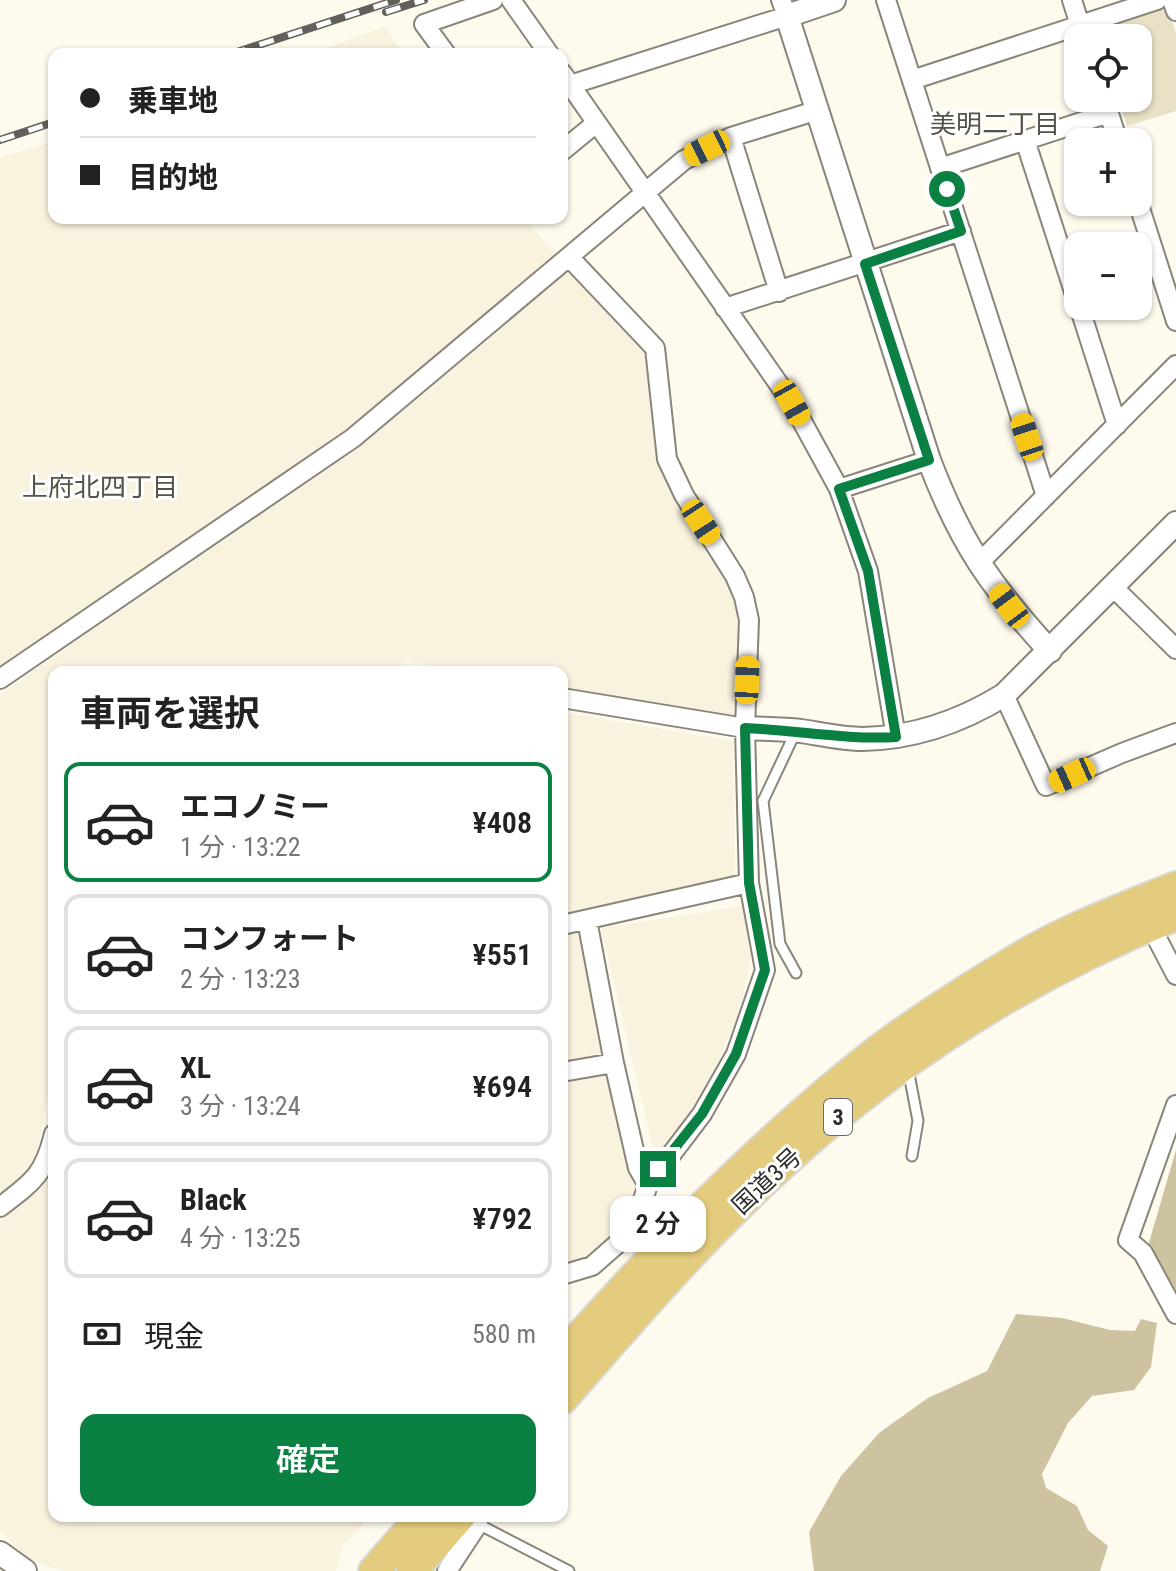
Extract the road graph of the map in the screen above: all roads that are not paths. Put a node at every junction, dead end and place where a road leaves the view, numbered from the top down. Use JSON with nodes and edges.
{"nodes":[{"id":1,"x":493,"y":0,"type":"edge"},
{"id":2,"x":511,"y":0,"type":"edge"},
{"id":3,"x":834,"y":0,"type":"edge"},
{"id":4,"x":886,"y":0,"type":"edge"},
{"id":5,"x":1072,"y":0,"type":"edge"},
{"id":6,"x":1157,"y":0,"type":"edge"},
{"id":7,"x":1172,"y":0,"type":"edge"},
{"id":8,"x":784,"y":8,"type":"edge"},
{"id":9,"x":1176,"y":11,"type":"edge"},
{"id":10,"x":1080,"y":24,"type":"edge"},
{"id":11,"x":1101,"y":24,"type":"edge"},
{"id":12,"x":1064,"y":37,"type":"edge"},
{"id":13,"x":442,"y":48,"type":"edge"},
{"id":14,"x":545,"y":48,"type":"edge"},
{"id":15,"x":568,"y":78,"type":"edge"},
{"id":16,"x":912,"y":80,"type":"junction"},
{"id":17,"x":568,"y":82,"type":"edge"},
{"id":18,"x":815,"y":111,"type":"junction"},
{"id":19,"x":1090,"y":112,"type":"edge"},
{"id":20,"x":595,"y":124,"type":"junction"},
{"id":21,"x":731,"y":137,"type":"junction"},
{"id":22,"x":1025,"y":140,"type":"junction"},
{"id":23,"x":568,"y":146,"type":"edge"},
{"id":24,"x":940,"y":168,"type":"junction"},
{"id":25,"x":644,"y":193,"type":"junction"},
{"id":26,"x":1142,"y":216,"type":"edge"},
{"id":27,"x":961,"y":231,"type":"junction"},
{"id":28,"x":569,"y":257,"type":"junction"},
{"id":29,"x":1064,"y":261,"type":"edge"},
{"id":30,"x":865,"y":264,"type":"junction"},
{"id":31,"x":779,"y":292,"type":"junction"},
{"id":32,"x":725,"y":308,"type":"junction"},
{"id":33,"x":1083,"y":320,"type":"edge"},
{"id":34,"x":1176,"y":321,"type":"edge"},
{"id":35,"x":1176,"y":365,"type":"edge"},
{"id":36,"x":1117,"y":425,"type":"junction"},
{"id":37,"x":929,"y":460,"type":"junction"},
{"id":38,"x":839,"y":489,"type":"junction"},
{"id":39,"x":1046,"y":496,"type":"junction"},
{"id":40,"x":1176,"y":523,"type":"edge"},
{"id":41,"x":978,"y":564,"type":"junction"},
{"id":42,"x":1113,"y":587,"type":"junction"},
{"id":43,"x":1176,"y":649,"type":"edge"},
{"id":44,"x":1050,"y":651,"type":"junction"},
{"id":45,"x":0,"y":679,"type":"edge"},
{"id":46,"x":1004,"y":695,"type":"junction"},
{"id":47,"x":568,"y":699,"type":"edge"},
{"id":48,"x":745,"y":728,"type":"junction"},
{"id":49,"x":796,"y":731,"type":"junction"},
{"id":50,"x":1176,"y":733,"type":"edge"},
{"id":51,"x":896,"y":737,"type":"junction"},
{"id":52,"x":749,"y":883,"type":"junction"},
{"id":53,"x":1176,"y":887,"type":"edge"},
{"id":54,"x":587,"y":920,"type":"junction"},
{"id":55,"x":1163,"y":920,"type":"edge"},
{"id":56,"x":568,"y":924,"type":"edge"},
{"id":57,"x":796,"y":973,"type":"dead end"},
{"id":58,"x":1176,"y":975,"type":"edge"},
{"id":59,"x":907,"y":1062,"type":"junction"},
{"id":60,"x":614,"y":1063,"type":"junction"},
{"id":61,"x":568,"y":1071,"type":"edge"},
{"id":62,"x":1176,"y":1105,"type":"edge"},
{"id":63,"x":912,"y":1156,"type":"dead end"},
{"id":64,"x":48,"y":1158,"type":"edge"},
{"id":65,"x":648,"y":1185,"type":"junction"},
{"id":66,"x":0,"y":1207,"type":"edge"},
{"id":67,"x":568,"y":1273,"type":"edge"},
{"id":68,"x":1176,"y":1314,"type":"edge"},
{"id":69,"x":568,"y":1350,"type":"edge"},
{"id":70,"x":568,"y":1392,"type":"edge"},
{"id":71,"x":417,"y":1522,"type":"edge"},
{"id":72,"x":466,"y":1522,"type":"edge"},
{"id":73,"x":468,"y":1522,"type":"edge"},
{"id":74,"x":475,"y":1522,"type":"edge"},
{"id":75,"x":0,"y":1553,"type":"edge"},
{"id":76,"x":25,"y":1571,"type":"edge"},
{"id":77,"x":374,"y":1571,"type":"edge"},
{"id":78,"x":412,"y":1571,"type":"edge"},
{"id":79,"x":447,"y":1571,"type":"edge"},
{"id":80,"x":569,"y":1571,"type":"edge"}],
"edges":[{"from":1,"to":13,"type":"street"},
{"from":2,"to":14,"type":"street"},
{"from":3,"to":8,"type":"street"},
{"from":4,"to":16,"type":"street"},
{"from":5,"to":10,"type":"street"},
{"from":6,"to":11,"type":"street"},
{"from":7,"to":9,"type":"street"},
{"from":8,"to":15,"type":"street"},
{"from":8,"to":18,"type":"street"},
{"from":12,"to":16,"type":"street"},
{"from":16,"to":24,"type":"street"},
{"from":17,"to":20,"type":"street"},
{"from":18,"to":21,"type":"street"},
{"from":18,"to":30,"type":"street"},
{"from":19,"to":22,"type":"street"},
{"from":20,"to":23,"type":"street"},
{"from":20,"to":25,"type":"street"},
{"from":21,"to":25,"type":"street"},
{"from":21,"to":31,"type":"street"},
{"from":22,"to":24,"type":"street"},
{"from":22,"to":29,"type":"street"},
{"from":24,"to":27,"type":"street"},
{"from":25,"to":28,"type":"street"},
{"from":25,"to":32,"type":"street"},
{"from":26,"to":34,"type":"street"},
{"from":27,"to":30,"type":"street"},
{"from":27,"to":39,"type":"street"},
{"from":28,"to":45,"type":"street"},
{"from":28,"to":48,"type":"street"},
{"from":30,"to":31,"type":"street"},
{"from":30,"to":37,"type":"street"},
{"from":31,"to":32,"type":"street"},
{"from":32,"to":38,"type":"street"},
{"from":33,"to":36,"type":"street"},
{"from":35,"to":36,"type":"street"},
{"from":36,"to":39,"type":"street"},
{"from":37,"to":38,"type":"street"},
{"from":37,"to":41,"type":"street"},
{"from":38,"to":51,"type":"street"},
{"from":39,"to":41,"type":"street"},
{"from":40,"to":42,"type":"street"},
{"from":41,"to":44,"type":"street"},
{"from":42,"to":43,"type":"street"},
{"from":42,"to":44,"type":"street"},
{"from":44,"to":46,"type":"street"},
{"from":46,"to":50,"type":"street"},
{"from":46,"to":51,"type":"street"},
{"from":47,"to":48,"type":"street"},
{"from":48,"to":49,"type":"street"},
{"from":48,"to":52,"type":"street"},
{"from":49,"to":51,"type":"street"},
{"from":49,"to":57,"type":"lane"},
{"from":52,"to":54,"type":"street"},
{"from":52,"to":65,"type":"street"},
{"from":53,"to":69,"type":"highway","name":"国道3号","number":"3"},
{"from":54,"to":56,"type":"street"},
{"from":54,"to":60,"type":"street"},
{"from":55,"to":58,"type":"street"},
{"from":55,"to":59,"type":"highway","name":"国道3号","number":"3"},
{"from":59,"to":63,"type":"lane"},
{"from":59,"to":70,"type":"highway","name":"国道3号","number":"3"},
{"from":60,"to":61,"type":"street"},
{"from":60,"to":65,"type":"street"},
{"from":62,"to":68,"type":"street"},
{"from":64,"to":66,"type":"street"},
{"from":65,"to":67,"type":"street"},
{"from":71,"to":77,"type":"highway"},
{"from":72,"to":78,"type":"highway"},
{"from":73,"to":79,"type":"street"},
{"from":74,"to":80,"type":"lane"},
{"from":75,"to":76,"type":"street"}]}
